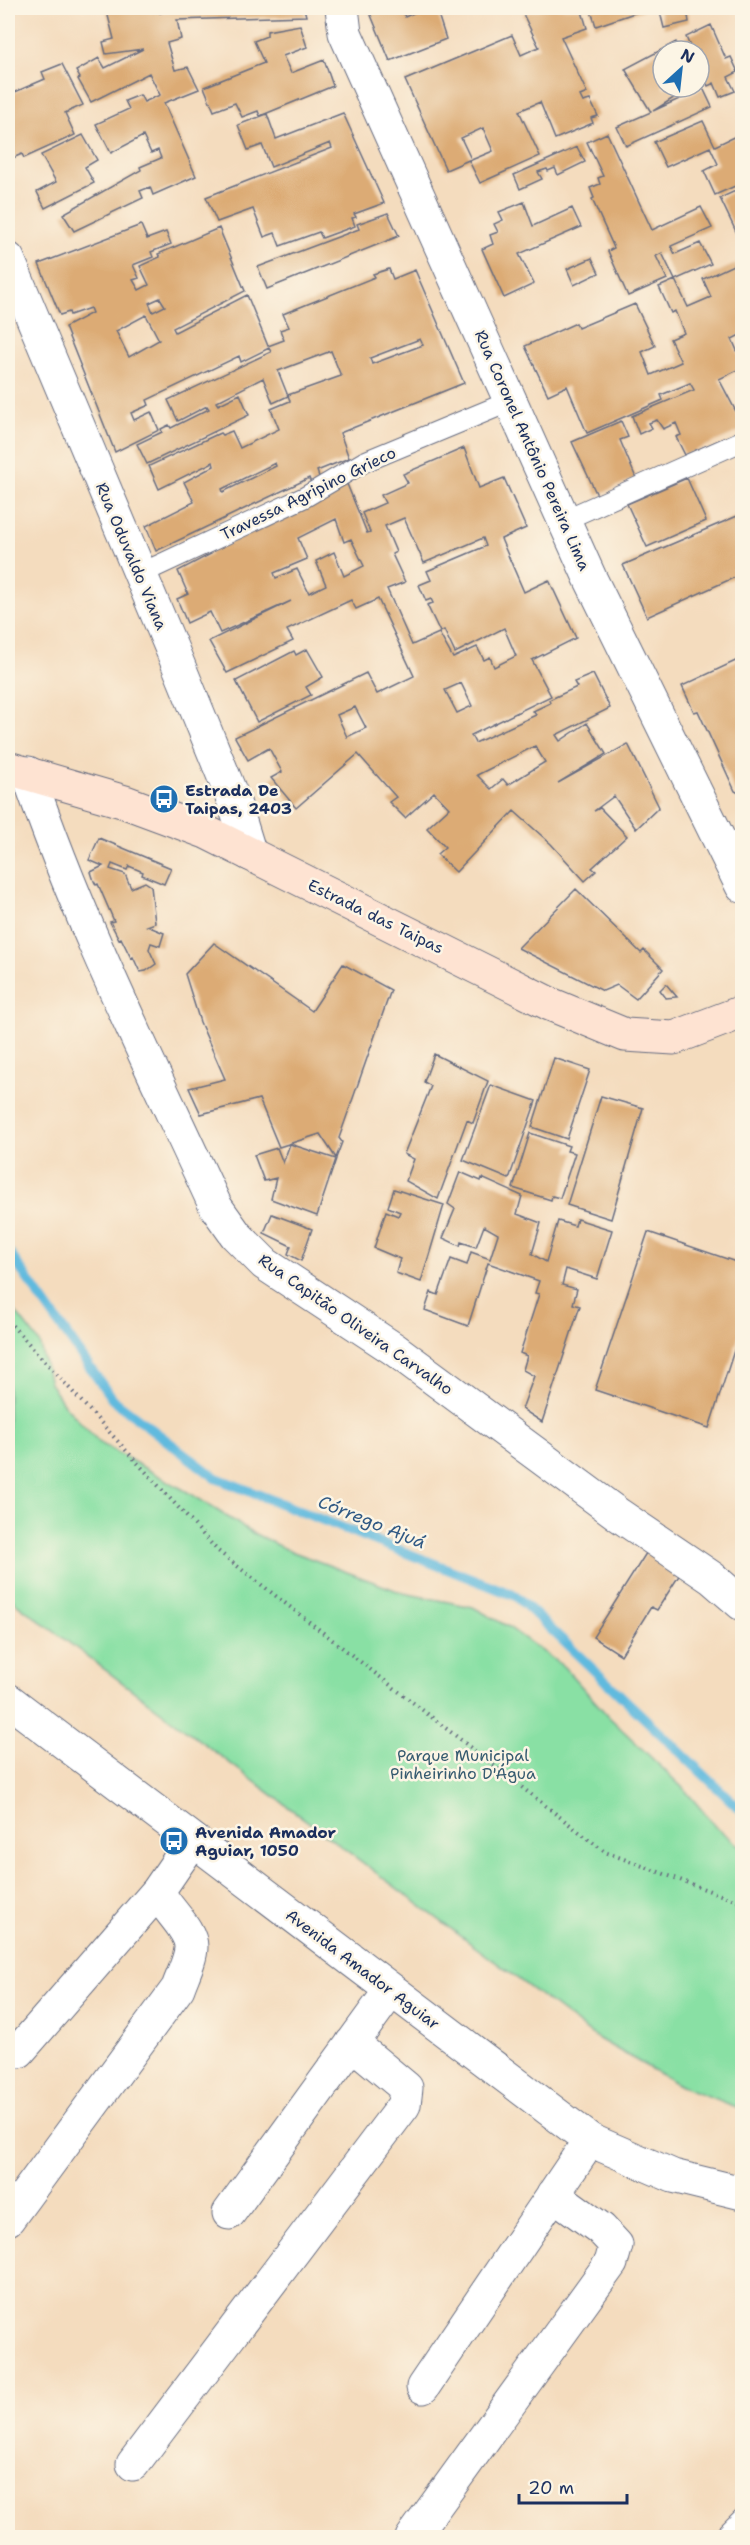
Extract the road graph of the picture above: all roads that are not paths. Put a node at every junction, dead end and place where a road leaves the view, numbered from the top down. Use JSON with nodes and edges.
{"nodes":[{"id":1,"x":342,"y":8,"type":"edge"},
{"id":2,"x":8,"y":259,"type":"edge"},
{"id":3,"x":511,"y":401,"type":"junction"},
{"id":4,"x":742,"y":441,"type":"edge"},
{"id":5,"x":564,"y":520,"type":"junction"},
{"id":6,"x":140,"y":574,"type":"junction"},
{"id":7,"x":18,"y":770,"type":"edge"},
{"id":8,"x":250,"y":854,"type":"junction"},
{"id":9,"x":742,"y":886,"type":"edge"},
{"id":10,"x":742,"y":1012,"type":"edge"},
{"id":11,"x":742,"y":1604,"type":"edge"},
{"id":12,"x":8,"y":1700,"type":"edge"},
{"id":13,"x":193,"y":1840,"type":"junction"},
{"id":14,"x":158,"y":1890,"type":"junction"},
{"id":15,"x":391,"y":1990,"type":"junction"},
{"id":16,"x":352,"y":2043,"type":"junction"},
{"id":17,"x":19,"y":2051,"type":"dead end"},
{"id":18,"x":590,"y":2140,"type":"junction"},
{"id":19,"x":742,"y":2193,"type":"edge"},
{"id":20,"x":553,"y":2194,"type":"junction"},
{"id":21,"x":230,"y":2213,"type":"dead end"},
{"id":22,"x":8,"y":2219,"type":"edge"},
{"id":23,"x":423,"y":2387,"type":"dead end"},
{"id":24,"x":133,"y":2464,"type":"dead end"},
{"id":25,"x":742,"y":2518,"type":"edge"},
{"id":26,"x":412,"y":2538,"type":"edge"},
{"id":27,"x":723,"y":2538,"type":"edge"}],
"edges":[{"from":1,"to":3,"type":"street","name":"Rua Coronel Antônio Pereira Lima"},
{"from":2,"to":6,"type":"street","name":"Rua Oduvaldo Viana"},
{"from":3,"to":5,"type":"street","name":"Rua Coronel Antônio Pereira Lima"},
{"from":3,"to":6,"type":"lane","name":"Travessa Agripino Grieco"},
{"from":4,"to":5,"type":"lane"},
{"from":5,"to":9,"type":"street","name":"Rua Coronel Antônio Pereira Lima"},
{"from":6,"to":8,"type":"street","name":"Rua Oduvaldo Viana"},
{"from":7,"to":8,"type":"main road","name":"Estrada das Taipas"},
{"from":7,"to":11,"type":"street","name":"Rua Capitão Oliveira Carvalho"},
{"from":8,"to":10,"type":"main road","name":"Estrada das Taipas"},
{"from":12,"to":13,"type":"street","name":"Avenida Amador Aguiar"},
{"from":13,"to":14,"type":"street"},
{"from":13,"to":15,"type":"street","name":"Avenida Amador Aguiar"},
{"from":14,"to":17,"type":"street"},
{"from":14,"to":22,"type":"street"},
{"from":15,"to":16,"type":"street"},
{"from":15,"to":18,"type":"street","name":"Avenida Amador Aguiar"},
{"from":16,"to":21,"type":"street"},
{"from":16,"to":24,"type":"street"},
{"from":18,"to":19,"type":"street","name":"Avenida Amador Aguiar"},
{"from":18,"to":20,"type":"street"},
{"from":20,"to":23,"type":"street"},
{"from":20,"to":26,"type":"street"},
{"from":25,"to":27,"type":"lane"}]}
